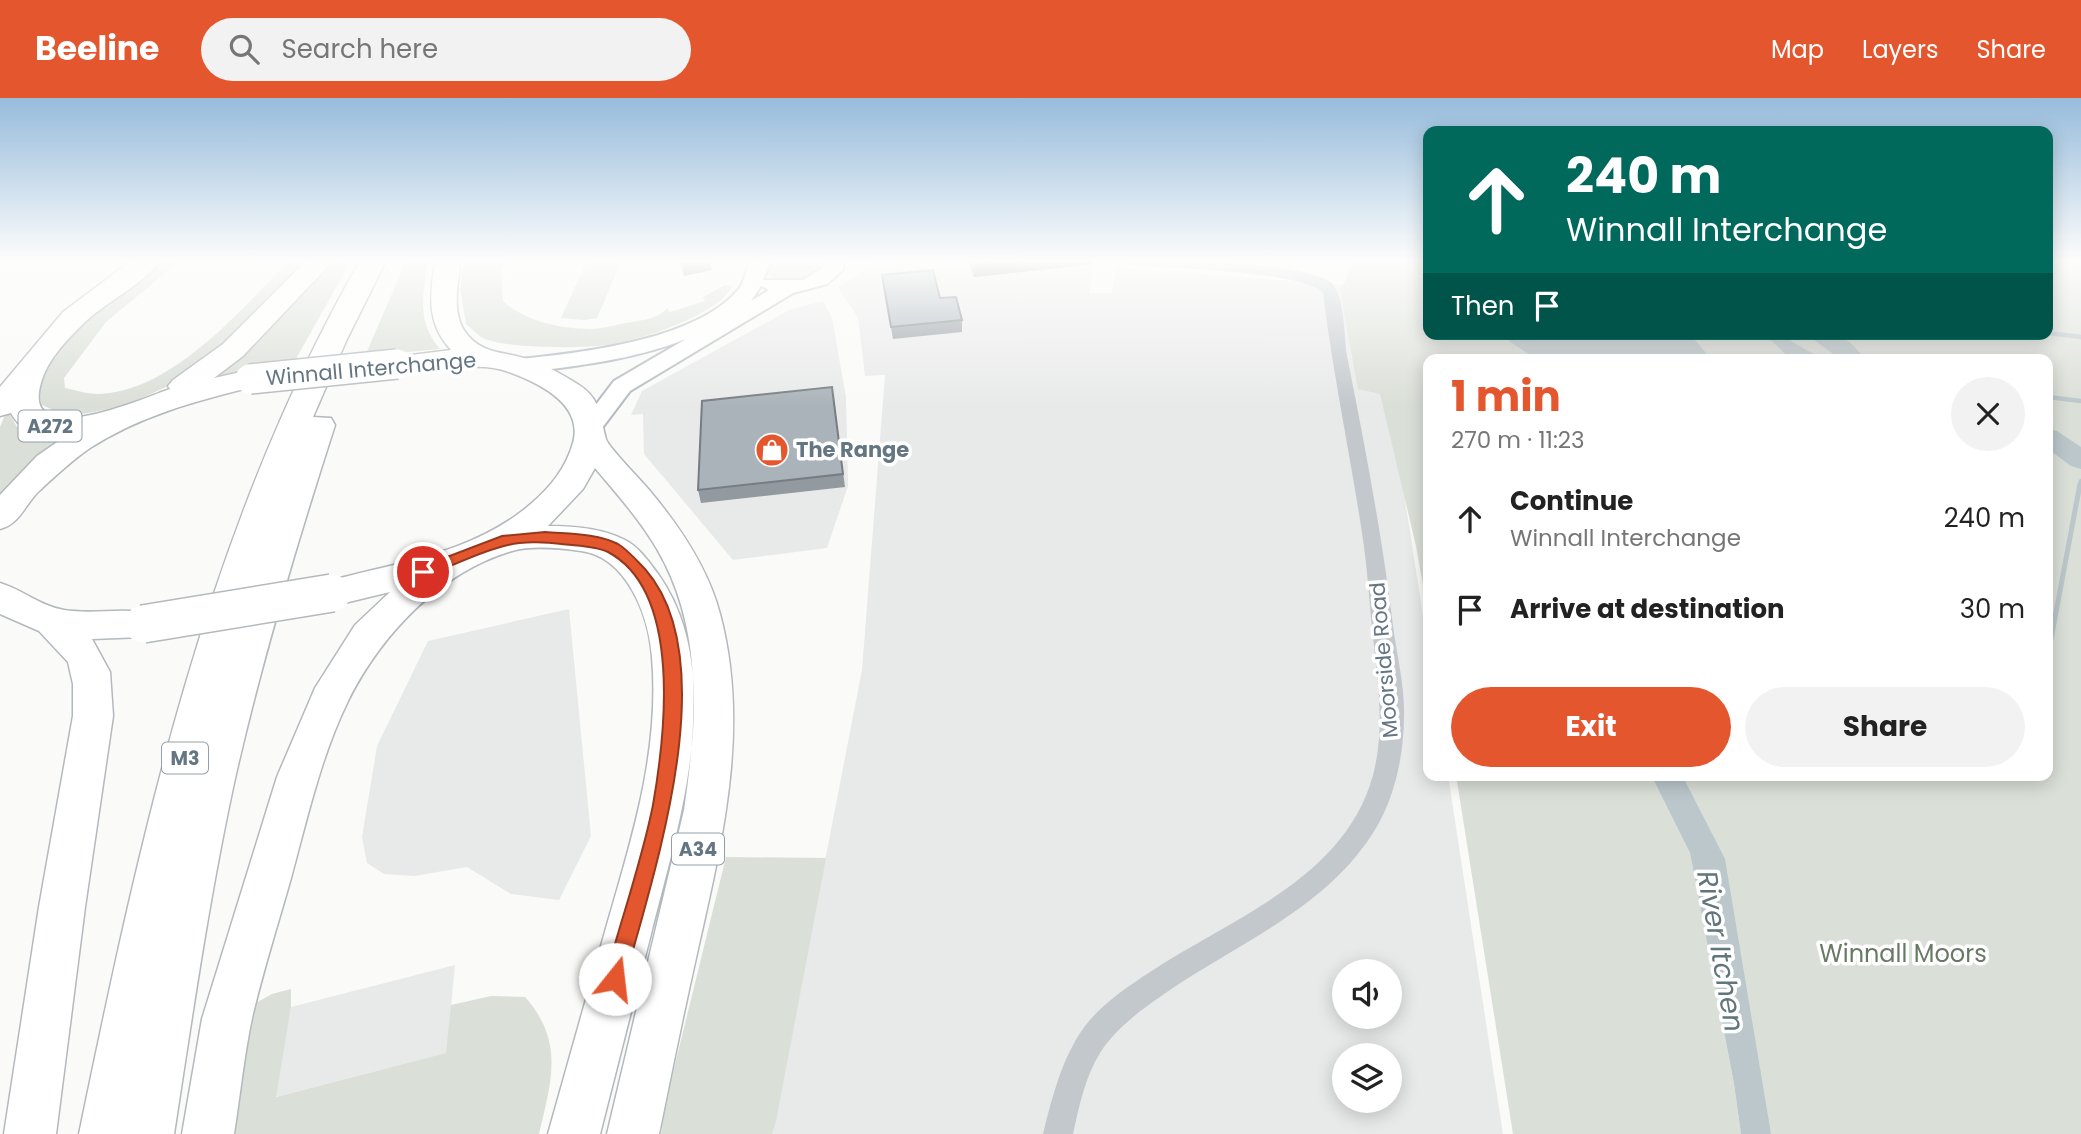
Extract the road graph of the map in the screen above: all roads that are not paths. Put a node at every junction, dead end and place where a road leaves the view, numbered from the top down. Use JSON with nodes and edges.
{"nodes":[{"id":1,"x":84,"y":309,"type":"edge"},
{"id":2,"x":273,"y":309,"type":"edge"},
{"id":3,"x":349,"y":309,"type":"edge"},
{"id":4,"x":370,"y":309,"type":"edge"},
{"id":5,"x":445,"y":309,"type":"edge"},
{"id":6,"x":726,"y":309,"type":"edge"},
{"id":7,"x":751,"y":309,"type":"edge"},
{"id":8,"x":1333,"y":309,"type":"edge"},
{"id":9,"x":479,"y":359,"type":"junction"},
{"id":10,"x":520,"y":366,"type":"junction"},
{"id":11,"x":30,"y":369,"type":"junction"},
{"id":12,"x":156,"y":403,"type":"junction"},
{"id":13,"x":0,"y":407,"type":"edge"},
{"id":14,"x":123,"y":417,"type":"junction"},
{"id":15,"x":591,"y":435,"type":"junction"},
{"id":16,"x":0,"y":518,"type":"edge"},
{"id":17,"x":507,"y":539,"type":"junction"},
{"id":18,"x":449,"y":563,"type":"junction"},
{"id":19,"x":0,"y":596,"type":"edge"},
{"id":20,"x":51,"y":620,"type":"junction"},
{"id":21,"x":30,"y":1134,"type":"edge"},
{"id":22,"x":105,"y":1134,"type":"edge"},
{"id":23,"x":148,"y":1134,"type":"edge"},
{"id":24,"x":208,"y":1134,"type":"edge"},
{"id":25,"x":574,"y":1134,"type":"edge"},
{"id":26,"x":633,"y":1134,"type":"edge"},
{"id":27,"x":1058,"y":1134,"type":"edge"}],
"edges":[{"from":1,"to":11,"type":"highway","number":"A272"},
{"from":2,"to":12,"type":"highway"},
{"from":3,"to":22,"type":"highway","number":"M3"},
{"from":4,"to":23,"type":"highway","number":"M3"},
{"from":5,"to":9,"type":"highway"},
{"from":6,"to":10,"type":"street"},
{"from":7,"to":15,"type":"street"},
{"from":8,"to":27,"type":"street","name":"Moorside Road"},
{"from":9,"to":10,"type":"highway","name":"Winnall Interchange"},
{"from":9,"to":12,"type":"highway","name":"Winnall Interchange","bridge":true},
{"from":10,"to":15,"type":"highway","name":"Winnall Interchange"},
{"from":11,"to":13,"type":"highway","number":"A272"},
{"from":11,"to":14,"type":"highway","number":"A272"},
{"from":12,"to":14,"type":"highway","name":"Winnall Interchange"},
{"from":14,"to":16,"type":"highway","name":"Winnall Interchange"},
{"from":15,"to":17,"type":"highway"},
{"from":15,"to":26,"type":"highway","number":"A34"},
{"from":17,"to":18,"type":"highway"},
{"from":17,"to":25,"type":"highway","number":"A34"},
{"from":18,"to":20,"type":"highway","bridge":true},
{"from":18,"to":24,"type":"highway"},
{"from":19,"to":20,"type":"highway"},
{"from":20,"to":21,"type":"highway"}]}
